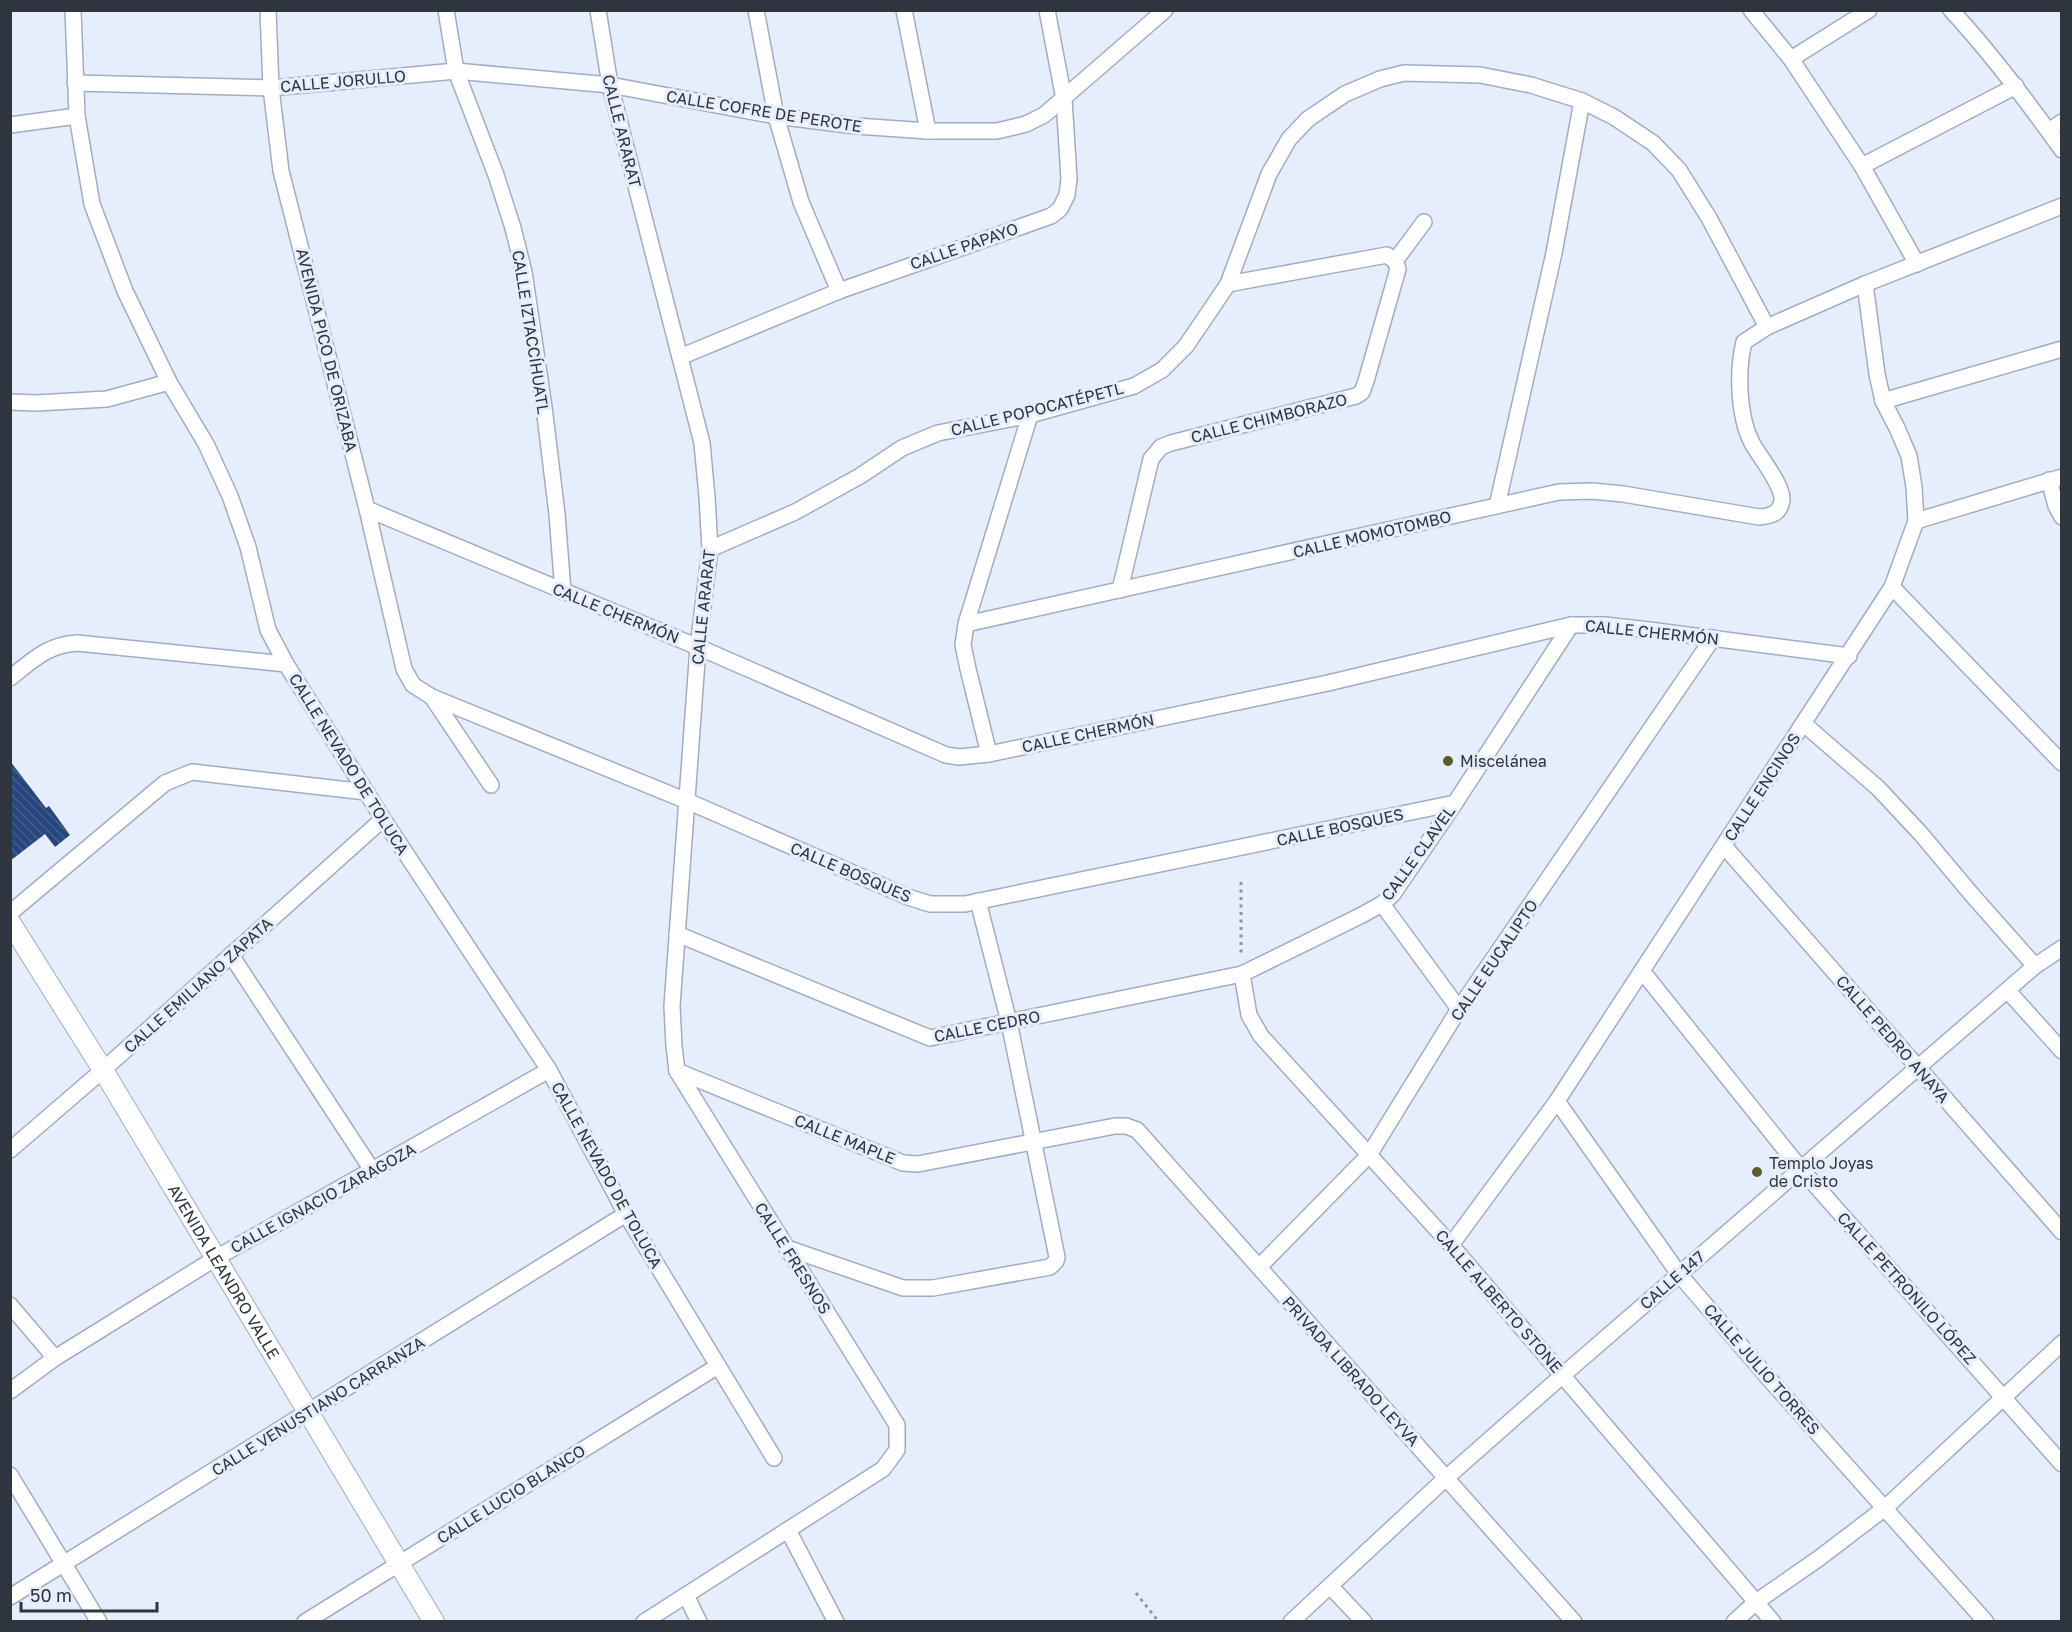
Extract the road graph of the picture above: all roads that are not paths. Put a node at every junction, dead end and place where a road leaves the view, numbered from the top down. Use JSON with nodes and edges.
{"nodes":[{"id":1,"x":73,"y":10,"type":"edge"},
{"id":2,"x":268,"y":10,"type":"edge"},
{"id":3,"x":446,"y":10,"type":"edge"},
{"id":4,"x":598,"y":10,"type":"edge"},
{"id":5,"x":756,"y":10,"type":"edge"},
{"id":6,"x":904,"y":10,"type":"edge"},
{"id":7,"x":1047,"y":10,"type":"edge"},
{"id":8,"x":1165,"y":10,"type":"edge"},
{"id":9,"x":1751,"y":10,"type":"edge"},
{"id":10,"x":1869,"y":10,"type":"edge"},
{"id":11,"x":1951,"y":10,"type":"edge"},
{"id":12,"x":1791,"y":59,"type":"junction"},
{"id":13,"x":456,"y":71,"type":"junction"},
{"id":14,"x":75,"y":83,"type":"junction"},
{"id":15,"x":610,"y":85,"type":"junction"},
{"id":16,"x":2016,"y":86,"type":"junction"},
{"id":17,"x":271,"y":88,"type":"junction"},
{"id":18,"x":1064,"y":99,"type":"junction"},
{"id":19,"x":1581,"y":101,"type":"junction"},
{"id":20,"x":776,"y":116,"type":"junction"},
{"id":21,"x":77,"y":117,"type":"junction"},
{"id":22,"x":2061,"y":122,"type":"edge"},
{"id":23,"x":10,"y":125,"type":"edge"},
{"id":24,"x":927,"y":131,"type":"junction"},
{"id":25,"x":2049,"y":131,"type":"junction"},
{"id":26,"x":2061,"y":150,"type":"edge"},
{"id":27,"x":1862,"y":166,"type":"junction"},
{"id":28,"x":2061,"y":206,"type":"edge"},
{"id":29,"x":1424,"y":222,"type":"dead end"},
{"id":30,"x":1395,"y":261,"type":"junction"},
{"id":31,"x":1917,"y":264,"type":"junction"},
{"id":32,"x":1228,"y":284,"type":"junction"},
{"id":33,"x":1865,"y":284,"type":"junction"},
{"id":34,"x":839,"y":291,"type":"junction"},
{"id":35,"x":1767,"y":327,"type":"junction"},
{"id":36,"x":2061,"y":349,"type":"edge"},
{"id":37,"x":680,"y":357,"type":"junction"},
{"id":38,"x":169,"y":382,"type":"junction"},
{"id":39,"x":1883,"y":401,"type":"junction"},
{"id":40,"x":10,"y":402,"type":"edge"},
{"id":41,"x":1030,"y":415,"type":"junction"},
{"id":42,"x":2055,"y":478,"type":"edge"},
{"id":43,"x":1497,"y":506,"type":"junction"},
{"id":44,"x":367,"y":509,"type":"junction"},
{"id":45,"x":2061,"y":517,"type":"edge"},
{"id":46,"x":1916,"y":521,"type":"junction"},
{"id":47,"x":710,"y":549,"type":"junction"},
{"id":48,"x":1892,"y":587,"type":"junction"},
{"id":49,"x":1120,"y":590,"type":"junction"},
{"id":50,"x":563,"y":592,"type":"junction"},
{"id":51,"x":966,"y":624,"type":"junction"},
{"id":52,"x":1570,"y":625,"type":"junction"},
{"id":53,"x":1713,"y":638,"type":"junction"},
{"id":54,"x":698,"y":647,"type":"junction"},
{"id":55,"x":1849,"y":656,"type":"junction"},
{"id":56,"x":286,"y":664,"type":"junction"},
{"id":57,"x":10,"y":678,"type":"edge"},
{"id":58,"x":413,"y":685,"type":"joint"},
{"id":59,"x":432,"y":697,"type":"junction"},
{"id":60,"x":1804,"y":724,"type":"junction"},
{"id":61,"x":989,"y":754,"type":"junction"},
{"id":62,"x":2061,"y":763,"type":"edge"},
{"id":63,"x":491,"y":785,"type":"dead end"},
{"id":64,"x":366,"y":792,"type":"junction"},
{"id":65,"x":687,"y":801,"type":"junction"},
{"id":66,"x":1455,"y":803,"type":"junction"},
{"id":67,"x":383,"y":819,"type":"junction"},
{"id":68,"x":1724,"y":846,"type":"junction"},
{"id":69,"x":978,"y":901,"type":"junction"},
{"id":70,"x":1382,"y":904,"type":"junction"},
{"id":71,"x":10,"y":913,"type":"edge"},
{"id":72,"x":10,"y":922,"type":"edge"},
{"id":73,"x":677,"y":934,"type":"junction"},
{"id":74,"x":2061,"y":948,"type":"edge"},
{"id":75,"x":231,"y":955,"type":"junction"},
{"id":76,"x":2035,"y":966,"type":"junction"},
{"id":77,"x":1642,"y":971,"type":"junction"},
{"id":78,"x":1242,"y":974,"type":"junction"},
{"id":79,"x":2008,"y":991,"type":"junction"},
{"id":80,"x":1459,"y":1009,"type":"junction"},
{"id":81,"x":1009,"y":1022,"type":"junction"},
{"id":82,"x":2061,"y":1051,"type":"edge"},
{"id":83,"x":1918,"y":1068,"type":"junction"},
{"id":84,"x":103,"y":1070,"type":"junction"},
{"id":85,"x":549,"y":1070,"type":"junction"},
{"id":86,"x":677,"y":1071,"type":"junction"},
{"id":87,"x":1557,"y":1101,"type":"junction"},
{"id":88,"x":1125,"y":1126,"type":"joint"},
{"id":89,"x":1034,"y":1142,"type":"junction"},
{"id":90,"x":10,"y":1150,"type":"edge"},
{"id":91,"x":1369,"y":1155,"type":"junction"},
{"id":92,"x":1800,"y":1168,"type":"junction"},
{"id":93,"x":372,"y":1170,"type":"junction"},
{"id":94,"x":626,"y":1214,"type":"junction"},
{"id":95,"x":2061,"y":1232,"type":"edge"},
{"id":96,"x":1451,"y":1245,"type":"junction"},
{"id":97,"x":787,"y":1248,"type":"junction"},
{"id":98,"x":216,"y":1258,"type":"junction"},
{"id":99,"x":1259,"y":1267,"type":"junction"},
{"id":100,"x":1679,"y":1274,"type":"junction"},
{"id":101,"x":10,"y":1305,"type":"edge"},
{"id":102,"x":2061,"y":1343,"type":"edge"},
{"id":103,"x":55,"y":1358,"type":"junction"},
{"id":104,"x":718,"y":1366,"type":"junction"},
{"id":105,"x":1563,"y":1375,"type":"junction"},
{"id":106,"x":10,"y":1391,"type":"edge"},
{"id":107,"x":2002,"y":1396,"type":"junction"},
{"id":108,"x":309,"y":1413,"type":"junction"},
{"id":109,"x":774,"y":1458,"type":"dead end"},
{"id":110,"x":2061,"y":1464,"type":"edge"},
{"id":111,"x":10,"y":1475,"type":"edge"},
{"id":112,"x":1446,"y":1478,"type":"junction"},
{"id":113,"x":1885,"y":1508,"type":"junction"},
{"id":114,"x":788,"y":1530,"type":"junction"},
{"id":115,"x":64,"y":1563,"type":"junction"},
{"id":116,"x":399,"y":1563,"type":"junction"},
{"id":117,"x":1330,"y":1586,"type":"junction"},
{"id":118,"x":686,"y":1595,"type":"junction"},
{"id":119,"x":10,"y":1597,"type":"edge"},
{"id":120,"x":1756,"y":1602,"type":"junction"},
{"id":121,"x":99,"y":1622,"type":"edge"},
{"id":122,"x":305,"y":1622,"type":"edge"},
{"id":123,"x":434,"y":1622,"type":"edge"},
{"id":124,"x":644,"y":1622,"type":"edge"},
{"id":125,"x":699,"y":1622,"type":"edge"},
{"id":126,"x":836,"y":1622,"type":"edge"},
{"id":127,"x":1292,"y":1622,"type":"edge"},
{"id":128,"x":1364,"y":1622,"type":"edge"},
{"id":129,"x":1574,"y":1622,"type":"edge"},
{"id":130,"x":1734,"y":1622,"type":"edge"},
{"id":131,"x":1773,"y":1622,"type":"edge"},
{"id":132,"x":1986,"y":1622,"type":"edge"}],
"edges":[{"from":1,"to":14,"type":"street","name":"CALLE NEVADO DE TOLUCA"},
{"from":2,"to":17,"type":"street","name":"AVENIDA PICO DE ORIZABA"},
{"from":3,"to":13,"type":"street","name":"CALLE IZTACCÍHUATL"},
{"from":4,"to":15,"type":"street","name":"CALLE ARARAT"},
{"from":5,"to":20,"type":"street"},
{"from":6,"to":24,"type":"street"},
{"from":7,"to":18,"type":"street","name":"CALLE PAPAYO"},
{"from":8,"to":18,"type":"street","name":"CALLE COFRE DE PEROTE"},
{"from":9,"to":12,"type":"street"},
{"from":10,"to":12,"type":"street"},
{"from":11,"to":16,"type":"street"},
{"from":12,"to":27,"type":"street"},
{"from":13,"to":15,"type":"street","name":"CALLE JORULLO"},
{"from":13,"to":17,"type":"street","name":"CALLE JORULLO"},
{"from":13,"to":50,"type":"street","name":"CALLE IZTACCÍHUATL"},
{"from":14,"to":17,"type":"street","name":"CALLE JORULLO"},
{"from":14,"to":21,"type":"street","name":"CALLE NEVADO DE TOLUCA"},
{"from":15,"to":20,"type":"street","name":"CALLE COFRE DE PEROTE"},
{"from":15,"to":37,"type":"street","name":"CALLE ARARAT"},
{"from":16,"to":25,"type":"street"},
{"from":16,"to":27,"type":"street"},
{"from":17,"to":44,"type":"street","name":"AVENIDA PICO DE ORIZABA"},
{"from":18,"to":24,"type":"street","name":"CALLE COFRE DE PEROTE"},
{"from":18,"to":34,"type":"street","name":"CALLE PAPAYO"},
{"from":19,"to":32,"type":"street","name":"CALLE POPOCATÉPETL"},
{"from":19,"to":35,"type":"street","name":"CALLE POPOCATÉPETL"},
{"from":19,"to":43,"type":"street"},
{"from":20,"to":24,"type":"street","name":"CALLE COFRE DE PEROTE"},
{"from":20,"to":34,"type":"street"},
{"from":21,"to":23,"type":"street"},
{"from":21,"to":38,"type":"street","name":"CALLE NEVADO DE TOLUCA"},
{"from":22,"to":25,"type":"street"},
{"from":25,"to":26,"type":"street"},
{"from":27,"to":31,"type":"street"},
{"from":28,"to":31,"type":"street"},
{"from":29,"to":30,"type":"street"},
{"from":30,"to":32,"type":"street"},
{"from":30,"to":49,"type":"street","name":"CALLE CHIMBORAZO"},
{"from":31,"to":33,"type":"street"},
{"from":32,"to":41,"type":"street","name":"CALLE POPOCATÉPETL"},
{"from":33,"to":35,"type":"street"},
{"from":33,"to":39,"type":"street","name":"CALLE ENCINOS"},
{"from":34,"to":37,"type":"street","name":"CALLE PAPAYO"},
{"from":35,"to":43,"type":"street","name":"CALLE MOMOTOMBO"},
{"from":36,"to":39,"type":"street"},
{"from":37,"to":47,"type":"street","name":"CALLE ARARAT"},
{"from":38,"to":40,"type":"street"},
{"from":38,"to":56,"type":"street","name":"CALLE NEVADO DE TOLUCA"},
{"from":39,"to":46,"type":"street","name":"CALLE ENCINOS"},
{"from":41,"to":47,"type":"street","name":"CALLE POPOCATÉPETL"},
{"from":41,"to":51,"type":"street"},
{"from":42,"to":45,"type":"street"},
{"from":42,"to":46,"type":"street"},
{"from":43,"to":49,"type":"street","name":"CALLE MOMOTOMBO"},
{"from":44,"to":50,"type":"street","name":"CALLE CHERMÓN"},
{"from":44,"to":58,"type":"street","name":"AVENIDA PICO DE ORIZABA"},
{"from":46,"to":48,"type":"street","name":"CALLE ENCINOS"},
{"from":47,"to":54,"type":"street","name":"CALLE ARARAT"},
{"from":48,"to":55,"type":"street","name":"CALLE ENCINOS"},
{"from":48,"to":62,"type":"street"},
{"from":49,"to":51,"type":"street","name":"CALLE MOMOTOMBO"},
{"from":50,"to":54,"type":"street","name":"CALLE CHERMÓN"},
{"from":51,"to":61,"type":"street"},
{"from":52,"to":53,"type":"street","name":"CALLE CHERMÓN"},
{"from":52,"to":61,"type":"street","name":"CALLE CHERMÓN"},
{"from":52,"to":66,"type":"street","name":"CALLE CLAVEL"},
{"from":53,"to":55,"type":"street","name":"CALLE CHERMÓN"},
{"from":53,"to":80,"type":"street","name":"CALLE EUCALIPTO"},
{"from":54,"to":61,"type":"street","name":"CALLE CHERMÓN"},
{"from":54,"to":65,"type":"street","name":"CALLE ARARAT"},
{"from":55,"to":60,"type":"street","name":"CALLE ENCINOS"},
{"from":56,"to":57,"type":"street"},
{"from":56,"to":64,"type":"street","name":"CALLE NEVADO DE TOLUCA"},
{"from":58,"to":59,"type":"street","name":"CALLE BOSQUES"},
{"from":59,"to":63,"type":"street"},
{"from":59,"to":65,"type":"street","name":"CALLE BOSQUES"},
{"from":60,"to":68,"type":"street","name":"CALLE ENCINOS"},
{"from":60,"to":76,"type":"street"},
{"from":64,"to":67,"type":"street","name":"CALLE NEVADO DE TOLUCA"},
{"from":64,"to":71,"type":"street"},
{"from":65,"to":69,"type":"street","name":"CALLE BOSQUES"},
{"from":65,"to":73,"type":"street","name":"CALLE ARARAT"},
{"from":66,"to":69,"type":"street","name":"CALLE BOSQUES"},
{"from":66,"to":70,"type":"street","name":"CALLE CLAVEL"},
{"from":67,"to":75,"type":"street","name":"CALLE EMILIANO ZAPATA"},
{"from":67,"to":85,"type":"street","name":"CALLE NEVADO DE TOLUCA"},
{"from":68,"to":77,"type":"street","name":"CALLE ENCINOS"},
{"from":68,"to":83,"type":"street","name":"CALLE PEDRO ANAYA"},
{"from":69,"to":81,"type":"street"},
{"from":70,"to":78,"type":"street","name":"CALLE CLAVEL"},
{"from":70,"to":80,"type":"street"},
{"from":72,"to":84,"type":"street","name":"AVENIDA LEANDRO VALLE"},
{"from":73,"to":81,"type":"street","name":"CALLE CEDRO"},
{"from":73,"to":86,"type":"street","name":"CALLE ARARAT"},
{"from":74,"to":76,"type":"street","name":"CALLE 147"},
{"from":75,"to":84,"type":"street","name":"CALLE EMILIANO ZAPATA"},
{"from":75,"to":93,"type":"street"},
{"from":76,"to":79,"type":"street","name":"CALLE 147"},
{"from":77,"to":87,"type":"street","name":"CALLE ENCINOS"},
{"from":77,"to":92,"type":"street","name":"CALLE PETRONILO LÓPEZ"},
{"from":78,"to":81,"type":"street","name":"CALLE CEDRO"},
{"from":78,"to":91,"type":"street","name":"CALLE ALBERTO STONE"},
{"from":79,"to":82,"type":"street"},
{"from":79,"to":83,"type":"street","name":"CALLE 147"},
{"from":80,"to":91,"type":"street","name":"CALLE EUCALIPTO"},
{"from":81,"to":89,"type":"street"},
{"from":83,"to":92,"type":"street","name":"CALLE 147"},
{"from":83,"to":95,"type":"street","name":"CALLE PEDRO ANAYA"},
{"from":84,"to":90,"type":"street","name":"CALLE EMILIANO ZAPATA"},
{"from":84,"to":98,"type":"street","name":"AVENIDA LEANDRO VALLE"},
{"from":85,"to":93,"type":"street","name":"CALLE IGNACIO ZARAGOZA"},
{"from":85,"to":94,"type":"street","name":"CALLE NEVADO DE TOLUCA"},
{"from":86,"to":89,"type":"street","name":"CALLE MAPLE"},
{"from":86,"to":97,"type":"street","name":"CALLE FRESNOS"},
{"from":87,"to":96,"type":"street","name":"CALLE ENCINOS"},
{"from":87,"to":100,"type":"street","name":"CALLE JULIO TORRES"},
{"from":88,"to":89,"type":"street","name":"CALLE MAPLE"},
{"from":88,"to":99,"type":"street","name":"PRIVADA LIBRADO LEYVA"},
{"from":89,"to":97,"type":"street"},
{"from":91,"to":96,"type":"street","name":"CALLE ALBERTO STONE"},
{"from":91,"to":99,"type":"street","name":"CALLE EUCALIPTO"},
{"from":92,"to":100,"type":"street","name":"CALLE 147"},
{"from":92,"to":107,"type":"street","name":"CALLE PETRONILO LÓPEZ"},
{"from":93,"to":98,"type":"street","name":"CALLE IGNACIO ZARAGOZA"},
{"from":94,"to":104,"type":"street","name":"CALLE NEVADO DE TOLUCA"},
{"from":94,"to":108,"type":"street","name":"CALLE VENUSTIANO CARRANZA"},
{"from":96,"to":105,"type":"street","name":"CALLE ALBERTO STONE"},
{"from":97,"to":114,"type":"street","name":"CALLE FRESNOS"},
{"from":98,"to":103,"type":"street","name":"CALLE IGNACIO ZARAGOZA"},
{"from":98,"to":108,"type":"street","name":"AVENIDA LEANDRO VALLE"},
{"from":99,"to":112,"type":"street","name":"PRIVADA LIBRADO LEYVA"},
{"from":100,"to":105,"type":"street","name":"CALLE 147"},
{"from":100,"to":113,"type":"street","name":"CALLE JULIO TORRES"},
{"from":101,"to":103,"type":"street"},
{"from":102,"to":107,"type":"street"},
{"from":103,"to":106,"type":"street","name":"CALLE IGNACIO ZARAGOZA"},
{"from":104,"to":109,"type":"street","name":"CALLE NEVADO DE TOLUCA"},
{"from":104,"to":116,"type":"street","name":"CALLE LUCIO BLANCO"},
{"from":105,"to":112,"type":"street","name":"CALLE 147"},
{"from":105,"to":120,"type":"street","name":"CALLE ALBERTO STONE"},
{"from":107,"to":110,"type":"street","name":"CALLE PETRONILO LÓPEZ"},
{"from":107,"to":113,"type":"street"},
{"from":108,"to":115,"type":"street","name":"CALLE VENUSTIANO CARRANZA"},
{"from":108,"to":116,"type":"street","name":"AVENIDA LEANDRO VALLE"},
{"from":111,"to":115,"type":"street"},
{"from":112,"to":117,"type":"street","name":"CALLE 147"},
{"from":112,"to":129,"type":"street","name":"PRIVADA LIBRADO LEYVA"},
{"from":113,"to":120,"type":"street"},
{"from":113,"to":132,"type":"street","name":"CALLE JULIO TORRES"},
{"from":114,"to":118,"type":"street"},
{"from":114,"to":126,"type":"street"},
{"from":115,"to":119,"type":"street","name":"CALLE VENUSTIANO CARRANZA"},
{"from":115,"to":121,"type":"street"},
{"from":116,"to":122,"type":"street","name":"CALLE LUCIO BLANCO"},
{"from":116,"to":123,"type":"street","name":"AVENIDA LEANDRO VALLE"},
{"from":117,"to":127,"type":"street","name":"CALLE 147"},
{"from":117,"to":128,"type":"street"},
{"from":118,"to":124,"type":"street"},
{"from":118,"to":125,"type":"street"},
{"from":120,"to":130,"type":"street"},
{"from":120,"to":131,"type":"street","name":"CALLE ALBERTO STONE"}]}
